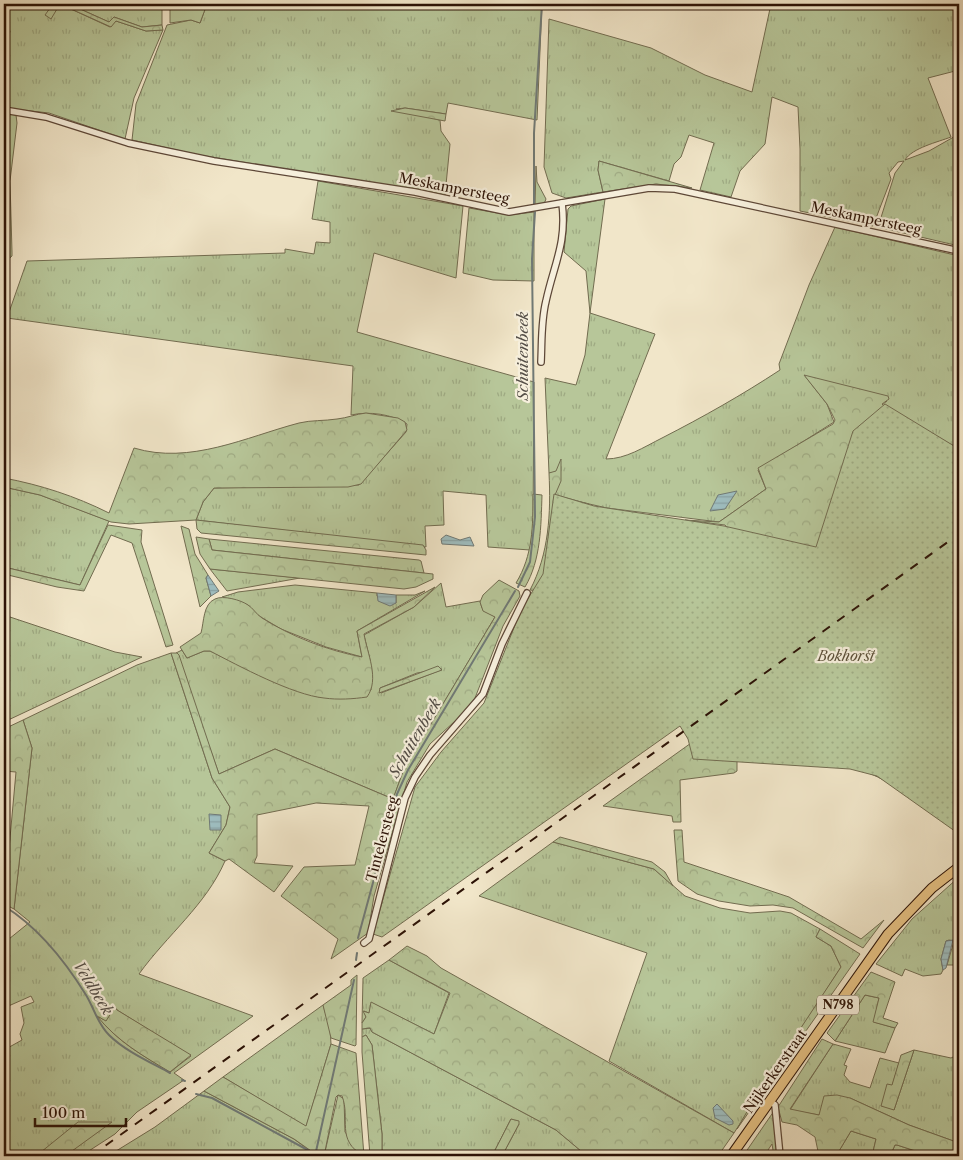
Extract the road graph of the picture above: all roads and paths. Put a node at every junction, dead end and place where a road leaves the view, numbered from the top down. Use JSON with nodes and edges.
{"nodes":[{"id":1,"x":4,"y":110,"type":"edge"},
{"id":2,"x":562,"y":204,"type":"junction"},
{"id":3,"x":959,"y":251,"type":"edge"},
{"id":4,"x":541,"y":362,"type":"dead end"},
{"id":5,"x":527,"y":593,"type":"dead end"},
{"id":6,"x":959,"y":867,"type":"edge"},
{"id":7,"x":364,"y":943,"type":"dead end"},
{"id":8,"x":770,"y":1101,"type":"junction"},
{"id":9,"x":731,"y":1156,"type":"edge"},
{"id":10,"x":780,"y":1156,"type":"edge"}],
"edges":[{"from":1,"to":2,"type":"street","name":"Meskampersteeg"},
{"from":2,"to":3,"type":"street","name":"Meskampersteeg"},
{"from":2,"to":4,"type":"street"},
{"from":5,"to":7,"type":"street","name":"Tintelersteeg"},
{"from":6,"to":8,"type":"main road","name":"Nijkerkerstraat","number":"N798"},
{"from":8,"to":9,"type":"main road","name":"Nijkerkerstraat","number":"N798"},
{"from":8,"to":10,"type":"street"}]}
